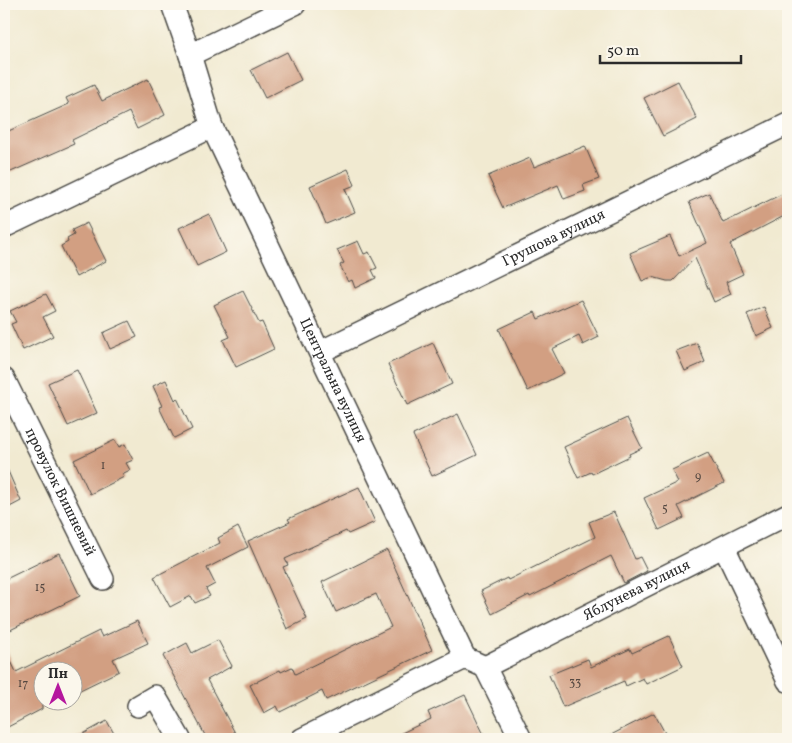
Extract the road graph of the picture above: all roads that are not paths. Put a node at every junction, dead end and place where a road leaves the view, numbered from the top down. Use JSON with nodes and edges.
{"nodes":[{"id":1,"x":172,"y":4,"type":"edge"},
{"id":2,"x":295,"y":4,"type":"edge"},
{"id":3,"x":190,"y":55,"type":"junction"},
{"id":4,"x":788,"y":124,"type":"edge"},
{"id":5,"x":212,"y":127,"type":"junction"},
{"id":6,"x":4,"y":227,"type":"edge"},
{"id":7,"x":320,"y":352,"type":"junction"},
{"id":8,"x":4,"y":379,"type":"edge"},
{"id":9,"x":788,"y":514,"type":"edge"},
{"id":10,"x":724,"y":547,"type":"junction"},
{"id":11,"x":103,"y":579,"type":"dead end"},
{"id":12,"x":465,"y":658,"type":"junction"},
{"id":13,"x":485,"y":667,"type":"junction"},
{"id":14,"x":788,"y":681,"type":"edge"},
{"id":15,"x":138,"y":706,"type":"dead end"},
{"id":16,"x":180,"y":739,"type":"edge"},
{"id":17,"x":302,"y":739,"type":"edge"},
{"id":18,"x":520,"y":739,"type":"edge"}],
"edges":[{"from":1,"to":3,"type":"street","name":"Центральна вулиця"},
{"from":2,"to":3,"type":"street"},
{"from":3,"to":5,"type":"street","name":"Центральна вулиця"},
{"from":4,"to":7,"type":"street","name":"Грушова вулиця"},
{"from":5,"to":6,"type":"street"},
{"from":5,"to":7,"type":"street","name":"Центральна вулиця"},
{"from":7,"to":12,"type":"street","name":"Центральна вулиця"},
{"from":8,"to":11,"type":"street","name":"провулок Вишневий"},
{"from":9,"to":10,"type":"street","name":"Яблунева вулиця"},
{"from":10,"to":13,"type":"street","name":"Яблунева вулиця"},
{"from":10,"to":14,"type":"street"},
{"from":12,"to":13,"type":"street"},
{"from":12,"to":17,"type":"street"},
{"from":13,"to":18,"type":"street"},
{"from":15,"to":16,"type":"street"}]}
